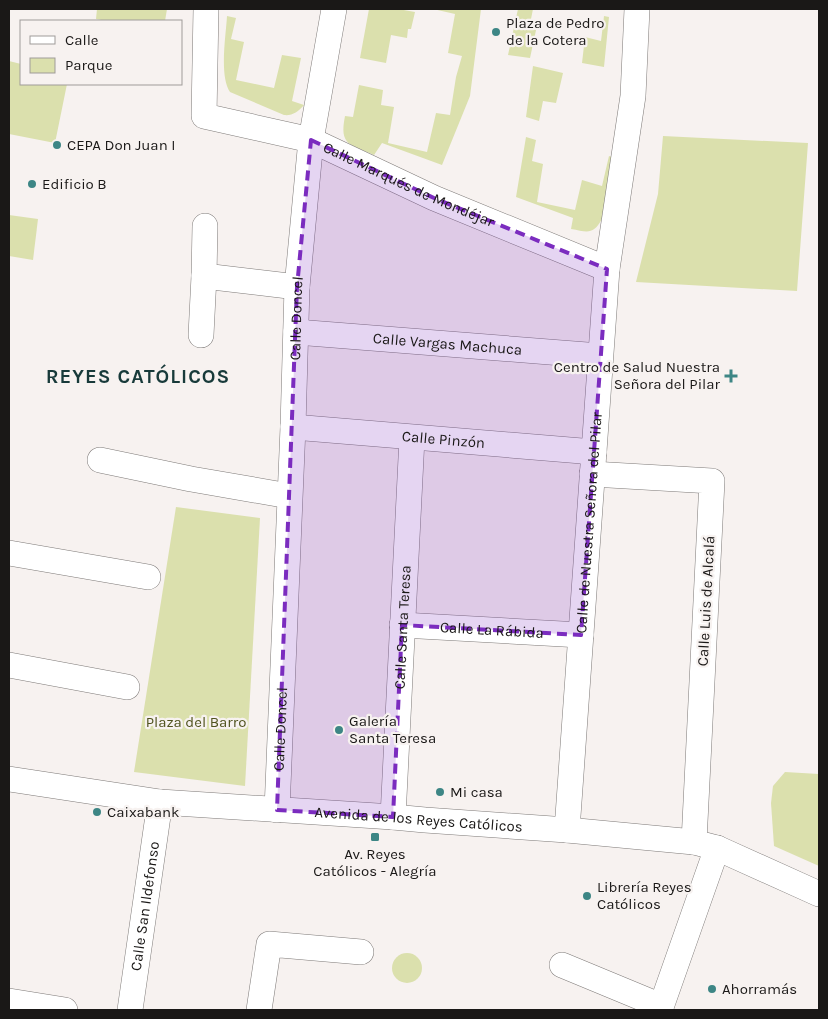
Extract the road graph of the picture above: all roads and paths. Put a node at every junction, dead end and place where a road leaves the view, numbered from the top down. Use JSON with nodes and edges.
{"nodes":[{"id":1,"x":206,"y":9,"type":"edge"},
{"id":2,"x":334,"y":9,"type":"edge"},
{"id":3,"x":637,"y":9,"type":"edge"},
{"id":4,"x":311,"y":140,"type":"junction"},
{"id":5,"x":205,"y":226,"type":"dead end"},
{"id":6,"x":607,"y":269,"type":"junction"},
{"id":7,"x":204,"y":276,"type":"junction"},
{"id":8,"x":297,"y":287,"type":"junction"},
{"id":9,"x":296,"y":332,"type":"junction"},
{"id":10,"x":201,"y":334,"type":"dead end"},
{"id":11,"x":600,"y":356,"type":"junction"},
{"id":12,"x":293,"y":427,"type":"junction"},
{"id":13,"x":412,"y":438,"type":"junction"},
{"id":14,"x":100,"y":460,"type":"dead end"},
{"id":15,"x":593,"y":463,"type":"junction"},
{"id":16,"x":289,"y":496,"type":"junction"},
{"id":17,"x":9,"y":553,"type":"edge"},
{"id":18,"x":148,"y":577,"type":"dead end"},
{"id":19,"x":402,"y":625,"type":"junction"},
{"id":20,"x":580,"y":635,"type":"junction"},
{"id":21,"x":9,"y":665,"type":"edge"},
{"id":22,"x":127,"y":686,"type":"dead end"},
{"id":23,"x":9,"y":779,"type":"edge"},
{"id":24,"x":160,"y":802,"type":"junction"},
{"id":25,"x":276,"y":810,"type":"junction"},
{"id":26,"x":393,"y":817,"type":"junction"},
{"id":27,"x":567,"y":830,"type":"junction"},
{"id":28,"x":705,"y":845,"type":"junction"},
{"id":29,"x":819,"y":894,"type":"edge"},
{"id":30,"x":361,"y":952,"type":"dead end"},
{"id":31,"x":562,"y":964,"type":"dead end"},
{"id":32,"x":9,"y":1001,"type":"edge"},
{"id":33,"x":660,"y":1008,"type":"edge"},
{"id":34,"x":65,"y":1010,"type":"edge"},
{"id":35,"x":130,"y":1010,"type":"edge"},
{"id":36,"x":259,"y":1010,"type":"edge"}],
"edges":[{"from":1,"to":4,"type":"street","name":"Calle Marqués de Mondéjar"},
{"from":2,"to":4,"type":"street","name":"Calle Doncel"},
{"from":3,"to":6,"type":"street","name":"Calle de Nuestra Señora del Pilar"},
{"from":4,"to":6,"type":"street","name":"Calle Marqués de Mondéjar"},
{"from":4,"to":8,"type":"street","name":"Calle Doncel"},
{"from":5,"to":7,"type":"street"},
{"from":6,"to":11,"type":"street","name":"Calle de Nuestra Señora del Pilar"},
{"from":7,"to":8,"type":"street"},
{"from":7,"to":10,"type":"street"},
{"from":8,"to":9,"type":"street","name":"Calle Doncel"},
{"from":9,"to":11,"type":"street","name":"Calle Vargas Machuca"},
{"from":9,"to":12,"type":"street","name":"Calle Doncel"},
{"from":11,"to":15,"type":"street","name":"Calle de Nuestra Señora del Pilar"},
{"from":12,"to":13,"type":"street","name":"Calle Pinzón"},
{"from":12,"to":16,"type":"street","name":"Calle Doncel"},
{"from":13,"to":15,"type":"street","name":"Calle Pinzón"},
{"from":13,"to":19,"type":"street","name":"Calle Santa Teresa"},
{"from":14,"to":16,"type":"street"},
{"from":15,"to":20,"type":"street","name":"Calle de Nuestra Señora del Pilar"},
{"from":15,"to":28,"type":"street","name":"Calle Luis de Alcalá"},
{"from":16,"to":25,"type":"street","name":"Calle Doncel"},
{"from":17,"to":18,"type":"street"},
{"from":19,"to":20,"type":"street","name":"Calle La Rábida"},
{"from":19,"to":26,"type":"street","name":"Calle Santa Teresa"},
{"from":20,"to":27,"type":"street","name":"Calle de Nuestra Señora del Pilar"},
{"from":21,"to":22,"type":"street"},
{"from":23,"to":24,"type":"street","name":"Avenida de los Reyes Católicos"},
{"from":24,"to":25,"type":"street","name":"Avenida de los Reyes Católicos"},
{"from":24,"to":35,"type":"street","name":"Calle San Ildefonso"},
{"from":25,"to":26,"type":"street","name":"Avenida de los Reyes Católicos"},
{"from":26,"to":27,"type":"street","name":"Avenida de los Reyes Católicos"},
{"from":27,"to":28,"type":"street","name":"Avenida de los Reyes Católicos"},
{"from":28,"to":29,"type":"street","name":"Avenida de los Reyes Católicos"},
{"from":28,"to":33,"type":"street"},
{"from":30,"to":36,"type":"street"},
{"from":31,"to":33,"type":"street"},
{"from":32,"to":34,"type":"street"}]}
